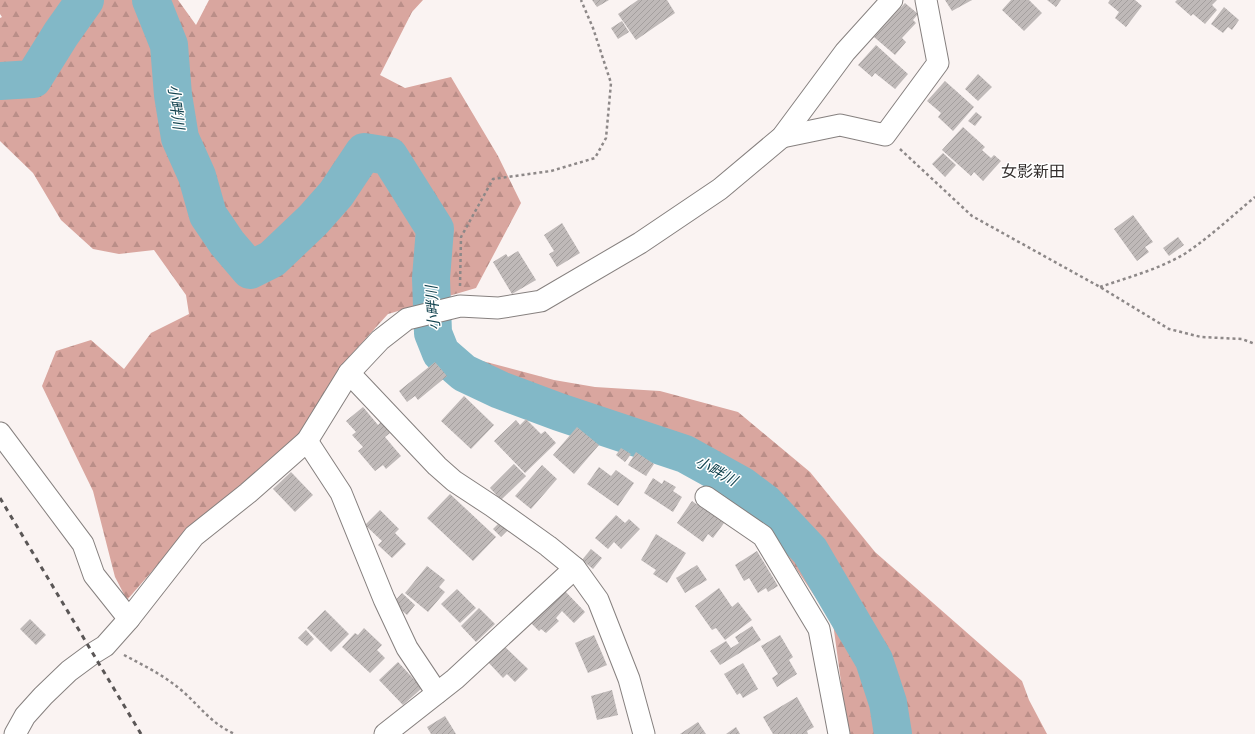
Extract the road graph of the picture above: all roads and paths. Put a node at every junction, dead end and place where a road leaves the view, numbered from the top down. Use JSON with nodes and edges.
{"nodes":[{"id":1,"x":581,"y":0,"type":"edge"},
{"id":2,"x":892,"y":0,"type":"edge"},
{"id":3,"x":926,"y":0,"type":"edge"},
{"id":4,"x":885,"y":135,"type":"junction"},
{"id":5,"x":782,"y":137,"type":"junction"},
{"id":6,"x":1255,"y":197,"type":"edge"},
{"id":7,"x":1100,"y":287,"type":"junction"},
{"id":8,"x":460,"y":306,"type":"junction"},
{"id":9,"x":1255,"y":344,"type":"edge"},
{"id":10,"x":349,"y":373,"type":"junction"},
{"id":11,"x":0,"y":433,"type":"edge"},
{"id":12,"x":306,"y":441,"type":"junction"},
{"id":13,"x":706,"y":496,"type":"dead end"},
{"id":14,"x":575,"y":568,"type":"junction"},
{"id":15,"x":129,"y":619,"type":"junction"},
{"id":16,"x":105,"y":646,"type":"junction"},
{"id":17,"x":436,"y":692,"type":"junction"},
{"id":18,"x":0,"y":724,"type":"edge"},
{"id":19,"x":11,"y":734,"type":"edge"},
{"id":20,"x":15,"y":734,"type":"edge"},
{"id":21,"x":235,"y":734,"type":"edge"},
{"id":22,"x":385,"y":734,"type":"edge"},
{"id":23,"x":644,"y":734,"type":"edge"},
{"id":24,"x":839,"y":734,"type":"edge"}],
"edges":[{"from":1,"to":8,"type":"path"},
{"from":2,"to":5,"type":"street"},
{"from":3,"to":4,"type":"street"},
{"from":4,"to":5,"type":"street"},
{"from":4,"to":7,"type":"path"},
{"from":5,"to":8,"type":"street"},
{"from":6,"to":7,"type":"path"},
{"from":7,"to":9,"type":"path"},
{"from":8,"to":10,"type":"street"},
{"from":10,"to":12,"type":"street"},
{"from":10,"to":14,"type":"street"},
{"from":11,"to":15,"type":"street"},
{"from":12,"to":15,"type":"street"},
{"from":12,"to":17,"type":"street"},
{"from":13,"to":24,"type":"street"},
{"from":14,"to":17,"type":"street"},
{"from":14,"to":23,"type":"street"},
{"from":15,"to":16,"type":"street"},
{"from":16,"to":20,"type":"street"},
{"from":16,"to":21,"type":"path"},
{"from":17,"to":22,"type":"street"},
{"from":18,"to":19,"type":"street"}]}
